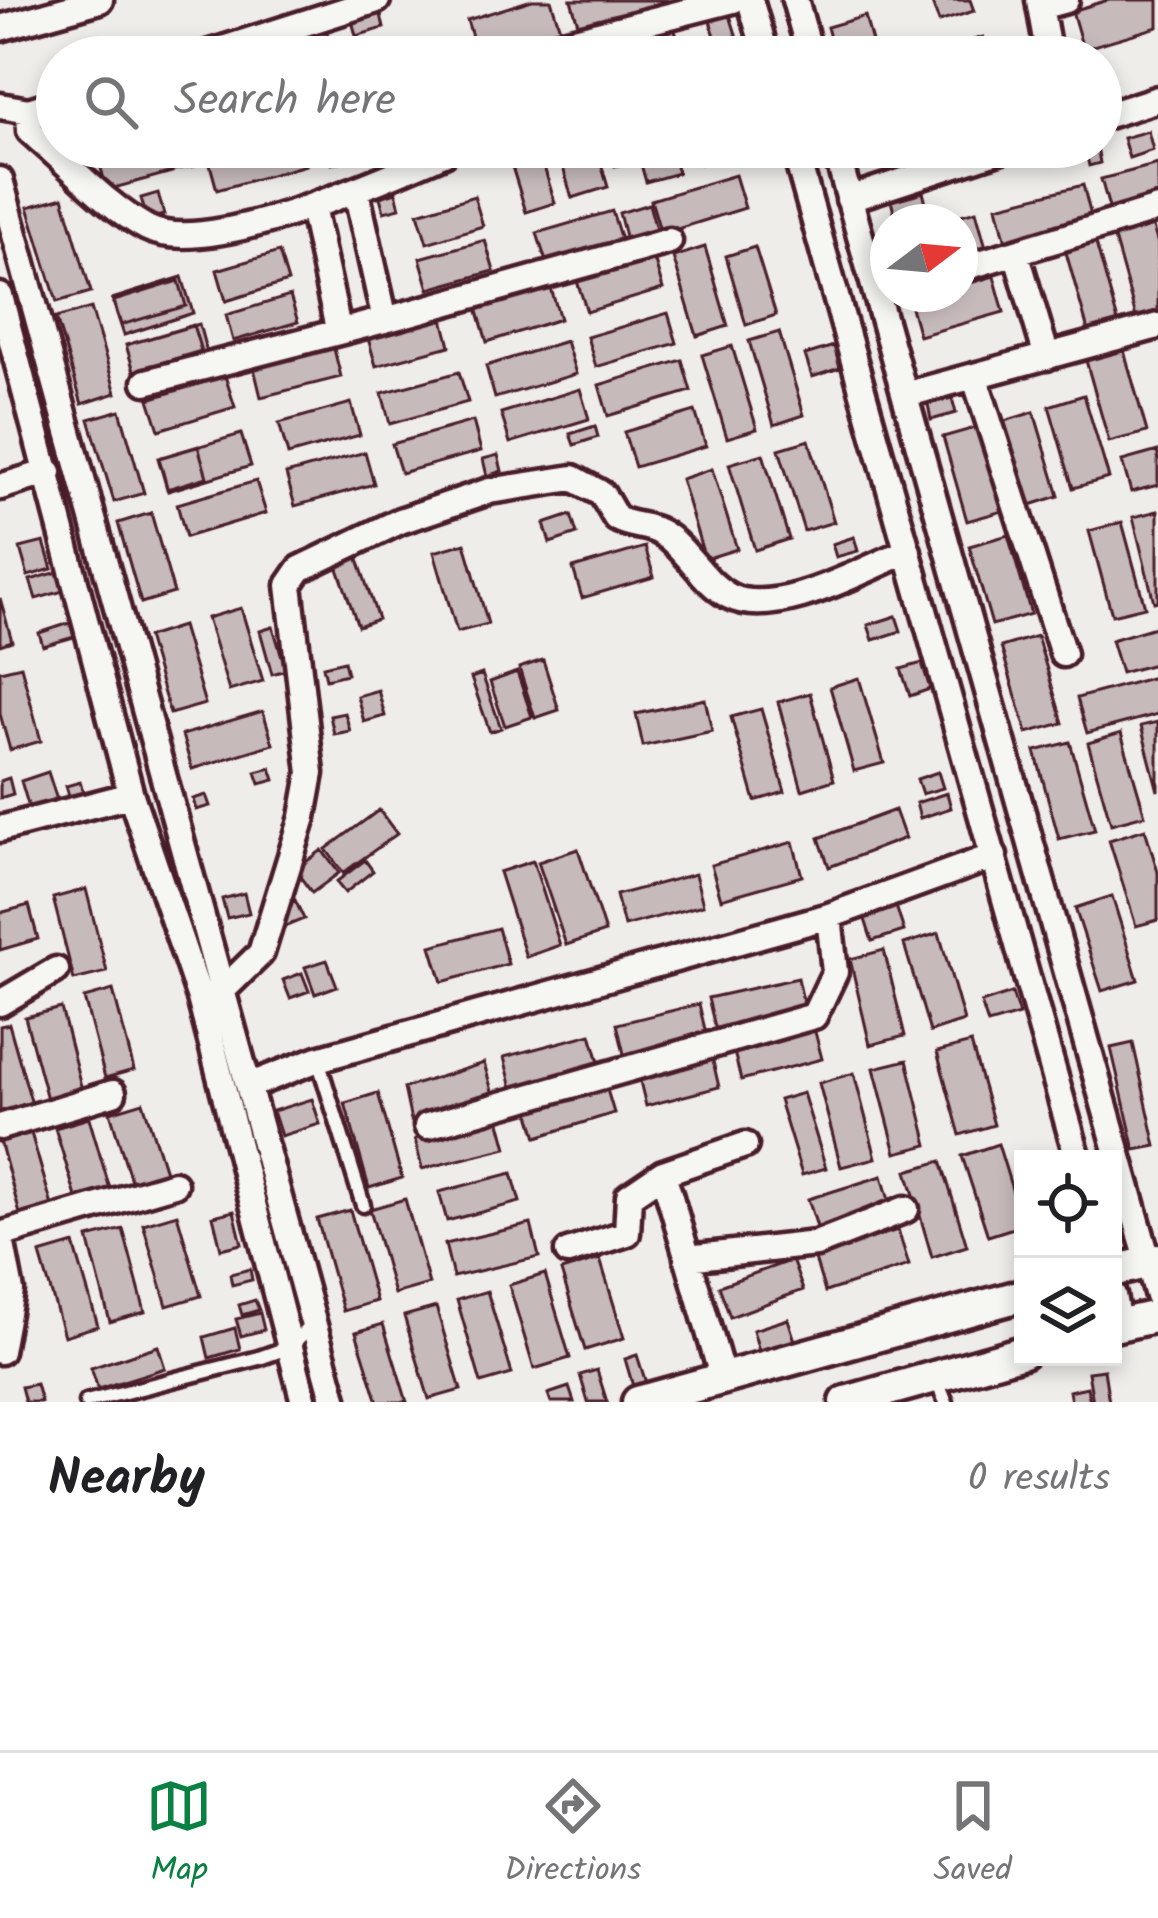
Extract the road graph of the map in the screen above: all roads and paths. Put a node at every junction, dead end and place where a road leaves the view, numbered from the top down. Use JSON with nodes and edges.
{"nodes":[{"id":1,"x":100,"y":0,"type":"edge"},
{"id":2,"x":377,"y":0,"type":"edge"},
{"id":3,"x":733,"y":0,"type":"edge"},
{"id":4,"x":750,"y":0,"type":"edge"},
{"id":5,"x":1066,"y":0,"type":"edge"},
{"id":6,"x":802,"y":2,"type":"edge"},
{"id":7,"x":1039,"y":4,"type":"edge"},
{"id":8,"x":0,"y":28,"type":"edge"},
{"id":9,"x":264,"y":36,"type":"edge"},
{"id":10,"x":591,"y":36,"type":"edge"},
{"id":11,"x":761,"y":36,"type":"edge"},
{"id":12,"x":808,"y":36,"type":"edge"},
{"id":13,"x":1045,"y":36,"type":"edge"},
{"id":14,"x":1158,"y":99,"type":"edge"},
{"id":15,"x":0,"y":106,"type":"edge"},
{"id":16,"x":36,"y":109,"type":"edge"},
{"id":17,"x":1122,"y":110,"type":"edge"},
{"id":18,"x":29,"y":111,"type":"junction"},
{"id":19,"x":36,"y":136,"type":"edge"},
{"id":20,"x":74,"y":168,"type":"edge"},
{"id":21,"x":408,"y":168,"type":"edge"},
{"id":22,"x":800,"y":168,"type":"edge"},
{"id":23,"x":841,"y":168,"type":"edge"},
{"id":24,"x":944,"y":168,"type":"edge"},
{"id":25,"x":0,"y":180,"type":"edge"},
{"id":26,"x":356,"y":190,"type":"junction"},
{"id":27,"x":849,"y":199,"type":"junction"},
{"id":28,"x":312,"y":207,"type":"junction"},
{"id":29,"x":1158,"y":208,"type":"edge"},
{"id":30,"x":669,"y":241,"type":"dead end"},
{"id":31,"x":1016,"y":252,"type":"junction"},
{"id":32,"x":978,"y":263,"type":"edge"},
{"id":33,"x":0,"y":296,"type":"edge"},
{"id":34,"x":385,"y":320,"type":"junction"},
{"id":35,"x":1158,"y":326,"type":"edge"},
{"id":36,"x":338,"y":329,"type":"junction"},
{"id":37,"x":1047,"y":356,"type":"junction"},
{"id":38,"x":975,"y":378,"type":"junction"},
{"id":39,"x":146,"y":382,"type":"dead end"},
{"id":40,"x":908,"y":394,"type":"junction"},
{"id":41,"x":49,"y":472,"type":"junction"},
{"id":42,"x":0,"y":487,"type":"edge"},
{"id":43,"x":908,"y":551,"type":"junction"},
{"id":44,"x":1063,"y":654,"type":"dead end"},
{"id":45,"x":131,"y":795,"type":"junction"},
{"id":46,"x":0,"y":829,"type":"edge"},
{"id":47,"x":994,"y":856,"type":"junction"},
{"id":48,"x":830,"y":916,"type":"junction"},
{"id":49,"x":56,"y":970,"type":"dead end"},
{"id":50,"x":211,"y":994,"type":"junction"},
{"id":51,"x":0,"y":1003,"type":"edge"},
{"id":52,"x":317,"y":1059,"type":"junction"},
{"id":53,"x":250,"y":1084,"type":"junction"},
{"id":54,"x":113,"y":1093,"type":"dead end"},
{"id":55,"x":427,"y":1126,"type":"dead end"},
{"id":56,"x":0,"y":1127,"type":"edge"},
{"id":57,"x":745,"y":1145,"type":"dead end"},
{"id":58,"x":1076,"y":1150,"type":"edge"},
{"id":59,"x":663,"y":1173,"type":"junction"},
{"id":60,"x":174,"y":1184,"type":"dead end"},
{"id":61,"x":363,"y":1205,"type":"dead end"},
{"id":62,"x":906,"y":1209,"type":"dead end"},
{"id":63,"x":0,"y":1235,"type":"edge"},
{"id":64,"x":568,"y":1252,"type":"dead end"},
{"id":65,"x":687,"y":1258,"type":"junction"},
{"id":66,"x":1155,"y":1261,"type":"edge"},
{"id":67,"x":1122,"y":1268,"type":"edge"},
{"id":68,"x":1158,"y":1296,"type":"edge"},
{"id":69,"x":1014,"y":1297,"type":"edge"},
{"id":70,"x":1122,"y":1315,"type":"edge"},
{"id":71,"x":1158,"y":1316,"type":"edge"},
{"id":72,"x":314,"y":1322,"type":"junction"},
{"id":73,"x":290,"y":1348,"type":"junction"},
{"id":74,"x":0,"y":1351,"type":"edge"},
{"id":75,"x":1014,"y":1356,"type":"edge"},
{"id":76,"x":722,"y":1376,"type":"junction"},
{"id":77,"x":940,"y":1389,"type":"edge"},
{"id":78,"x":86,"y":1402,"type":"edge"},
{"id":79,"x":304,"y":1402,"type":"edge"},
{"id":80,"x":335,"y":1402,"type":"edge"},
{"id":81,"x":638,"y":1402,"type":"edge"},
{"id":82,"x":845,"y":1402,"type":"edge"}],
"edges":[{"from":1,"to":8,"type":"street"},
{"from":2,"to":9,"type":"street"},
{"from":3,"to":10,"type":"street"},
{"from":4,"to":11,"type":"street"},
{"from":5,"to":7,"type":"street"},
{"from":6,"to":12,"type":"street"},
{"from":7,"to":13,"type":"street"},
{"from":14,"to":17,"type":"street"},
{"from":15,"to":18,"type":"street"},
{"from":16,"to":18,"type":"street"},
{"from":18,"to":19,"type":"street"},
{"from":20,"to":28,"type":"street"},
{"from":21,"to":26,"type":"street"},
{"from":22,"to":43,"type":"street"},
{"from":23,"to":27,"type":"street"},
{"from":24,"to":27,"type":"street"},
{"from":25,"to":50,"type":"street"},
{"from":26,"to":28,"type":"street"},
{"from":26,"to":34,"type":"street"},
{"from":27,"to":40,"type":"street"},
{"from":28,"to":36,"type":"street"},
{"from":29,"to":31,"type":"street"},
{"from":30,"to":34,"type":"street"},
{"from":31,"to":32,"type":"street"},
{"from":31,"to":37,"type":"street"},
{"from":33,"to":41,"type":"street"},
{"from":34,"to":36,"type":"street"},
{"from":35,"to":37,"type":"street"},
{"from":36,"to":39,"type":"street"},
{"from":37,"to":38,"type":"street"},
{"from":38,"to":40,"type":"street"},
{"from":38,"to":44,"type":"street"},
{"from":40,"to":66,"type":"street"},
{"from":41,"to":42,"type":"street"},
{"from":41,"to":45,"type":"street"},
{"from":43,"to":47,"type":"street"},
{"from":43,"to":50,"type":"street"},
{"from":45,"to":46,"type":"street"},
{"from":45,"to":50,"type":"street"},
{"from":47,"to":48,"type":"street"},
{"from":47,"to":58,"type":"street"},
{"from":48,"to":52,"type":"street"},
{"from":48,"to":55,"type":"street"},
{"from":49,"to":51,"type":"street"},
{"from":50,"to":53,"type":"street"},
{"from":50,"to":73,"type":"street"},
{"from":52,"to":53,"type":"street"},
{"from":52,"to":61,"type":"lane"},
{"from":53,"to":72,"type":"street"},
{"from":54,"to":56,"type":"street"},
{"from":57,"to":59,"type":"street"},
{"from":59,"to":64,"type":"street"},
{"from":59,"to":65,"type":"street"},
{"from":60,"to":63,"type":"street"},
{"from":62,"to":65,"type":"street"},
{"from":63,"to":74,"type":"street"},
{"from":65,"to":76,"type":"street"},
{"from":66,"to":67,"type":"street"},
{"from":66,"to":68,"type":"street"},
{"from":69,"to":76,"type":"street"},
{"from":70,"to":71,"type":"street"},
{"from":72,"to":73,"type":"lane"},
{"from":72,"to":80,"type":"street"},
{"from":73,"to":78,"type":"lane"},
{"from":73,"to":79,"type":"street"},
{"from":75,"to":77,"type":"street"},
{"from":76,"to":81,"type":"street"},
{"from":77,"to":82,"type":"street"}]}
